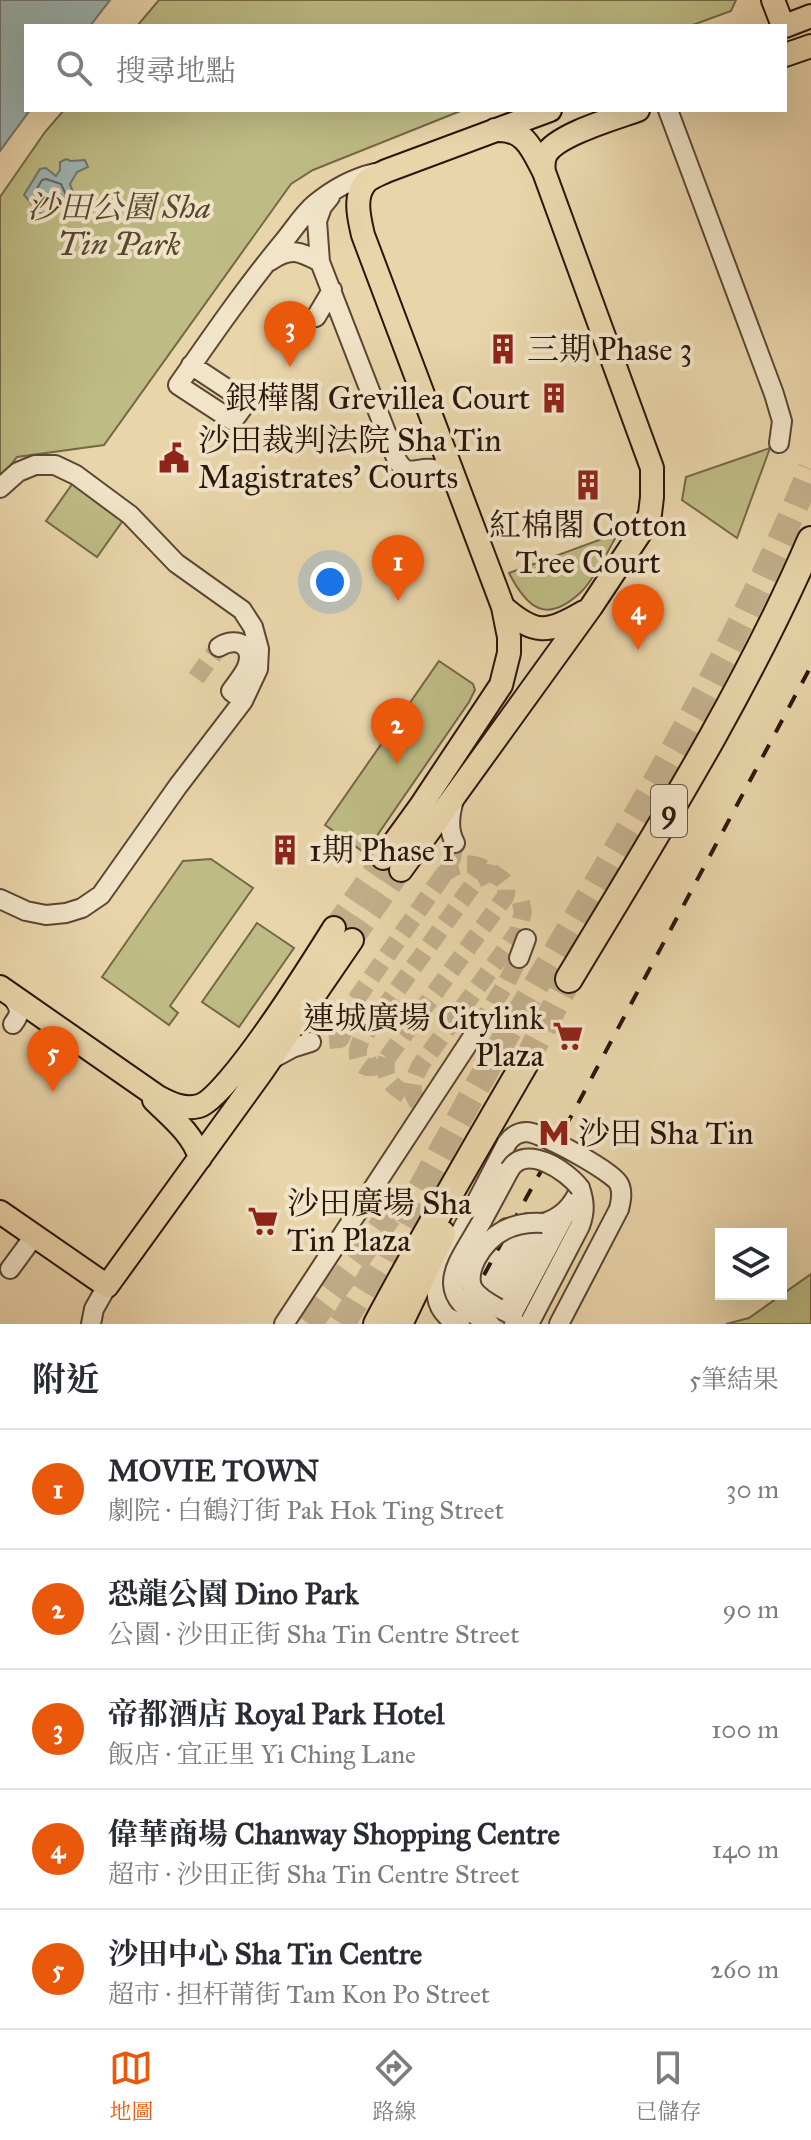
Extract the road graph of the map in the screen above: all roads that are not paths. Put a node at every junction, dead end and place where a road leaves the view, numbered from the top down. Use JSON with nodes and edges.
{"nodes":[{"id":1,"x":773,"y":0,"type":"edge"},
{"id":2,"x":807,"y":0,"type":"edge"},
{"id":3,"x":811,"y":9,"type":"edge"},
{"id":4,"x":811,"y":16,"type":"edge"},
{"id":5,"x":783,"y":24,"type":"edge"},
{"id":6,"x":790,"y":39,"type":"edge"},
{"id":7,"x":544,"y":112,"type":"edge"},
{"id":8,"x":633,"y":112,"type":"edge"},
{"id":9,"x":669,"y":112,"type":"edge"},
{"id":10,"x":492,"y":131,"type":"junction"},
{"id":11,"x":386,"y":171,"type":"junction"},
{"id":12,"x":544,"y":172,"type":"junction"},
{"id":13,"x":335,"y":191,"type":"junction"},
{"id":14,"x":320,"y":262,"type":"junction"},
{"id":15,"x":259,"y":271,"type":"junction"},
{"id":16,"x":332,"y":290,"type":"junction"},
{"id":17,"x":316,"y":317,"type":"dead end"},
{"id":18,"x":191,"y":365,"type":"dead end"},
{"id":19,"x":779,"y":443,"type":"dead end"},
{"id":20,"x":456,"y":483,"type":"junction"},
{"id":21,"x":0,"y":488,"type":"edge"},
{"id":22,"x":811,"y":540,"type":"edge"},
{"id":23,"x":503,"y":607,"type":"junction"},
{"id":24,"x":591,"y":607,"type":"junction"},
{"id":25,"x":219,"y":647,"type":"dead end"},
{"id":26,"x":243,"y":701,"type":"junction"},
{"id":27,"x":456,"y":794,"type":"junction"},
{"id":28,"x":455,"y":843,"type":"tunnel mouth"},
{"id":29,"x":0,"y":899,"type":"edge"},
{"id":30,"x":343,"y":934,"type":"tunnel mouth"},
{"id":31,"x":526,"y":939,"type":"dead end"},
{"id":32,"x":519,"y":958,"type":"tunnel mouth"},
{"id":33,"x":569,"y":979,"type":"tunnel mouth"},
{"id":34,"x":5,"y":990,"type":"edge"},
{"id":35,"x":291,"y":1011,"type":"junction"},
{"id":36,"x":13,"y":1024,"type":"dead end"},
{"id":37,"x":479,"y":1027,"type":"tunnel mouth"},
{"id":38,"x":269,"y":1061,"type":"junction"},
{"id":39,"x":525,"y":1063,"type":"tunnel mouth"},
{"id":40,"x":142,"y":1087,"type":"junction"},
{"id":41,"x":480,"y":1142,"type":"junction"},
{"id":42,"x":200,"y":1158,"type":"junction"},
{"id":43,"x":580,"y":1188,"type":"junction"},
{"id":44,"x":567,"y":1210,"type":"junction"},
{"id":45,"x":0,"y":1212,"type":"edge"},
{"id":46,"x":535,"y":1223,"type":"junction"},
{"id":47,"x":35,"y":1235,"type":"junction"},
{"id":48,"x":10,"y":1269,"type":"dead end"},
{"id":49,"x":107,"y":1286,"type":"junction"},
{"id":50,"x":501,"y":1312,"type":"edge"},
{"id":51,"x":91,"y":1324,"type":"edge"},
{"id":52,"x":284,"y":1324,"type":"edge"},
{"id":53,"x":377,"y":1324,"type":"edge"},
{"id":54,"x":399,"y":1324,"type":"edge"},
{"id":55,"x":460,"y":1324,"type":"edge"},
{"id":56,"x":559,"y":1324,"type":"edge"}],
"edges":[{"from":1,"to":5,"type":"main road"},
{"from":2,"to":3,"type":"main road"},
{"from":4,"to":6,"type":"main road"},
{"from":7,"to":10,"type":"main road"},
{"from":8,"to":12,"type":"main road"},
{"from":9,"to":19,"type":"street"},
{"from":10,"to":11,"type":"main road"},
{"from":10,"to":12,"type":"main road"},
{"from":11,"to":13,"type":"street"},
{"from":11,"to":20,"type":"main road"},
{"from":12,"to":24,"type":"main road"},
{"from":13,"to":14,"type":"street"},
{"from":13,"to":15,"type":"street"},
{"from":14,"to":15,"type":"street"},
{"from":14,"to":16,"type":"street"},
{"from":15,"to":18,"type":"street"},
{"from":16,"to":17,"type":"street"},
{"from":16,"to":20,"type":"street"},
{"from":20,"to":23,"type":"main road"},
{"from":21,"to":26,"type":"street"},
{"from":22,"to":33,"type":"highway","number":"9"},
{"from":23,"to":24,"type":"main road"},
{"from":23,"to":27,"type":"main road"},
{"from":24,"to":27,"type":"main road"},
{"from":25,"to":26,"type":"street"},
{"from":26,"to":29,"type":"street"},
{"from":27,"to":28,"type":"street"},
{"from":30,"to":35,"type":"main road"},
{"from":31,"to":32,"type":"street"},
{"from":34,"to":36,"type":"street"},
{"from":34,"to":40,"type":"main road"},
{"from":35,"to":38,"type":"main road"},
{"from":35,"to":38,"type":"street"},
{"from":35,"to":40,"type":"main road"},
{"from":37,"to":52,"type":"street"},
{"from":38,"to":42,"type":"main road"},
{"from":39,"to":41,"type":"highway"},
{"from":40,"to":42,"type":"main road"},
{"from":41,"to":53,"type":"highway"},
{"from":41,"to":54,"type":"highway"},
{"from":42,"to":49,"type":"main road"},
{"from":43,"to":44,"type":"street"},
{"from":43,"to":50,"type":"street"},
{"from":43,"to":50,"type":"street","bridge":true},
{"from":44,"to":46,"type":"street"},
{"from":44,"to":50,"type":"street"},
{"from":45,"to":47,"type":"main road"},
{"from":46,"to":50,"type":"street"},
{"from":46,"to":50,"type":"street","bridge":true},
{"from":47,"to":48,"type":"street"},
{"from":47,"to":49,"type":"main road"},
{"from":49,"to":51,"type":"street"},
{"from":55,"to":56,"type":"street","bridge":true}]}
